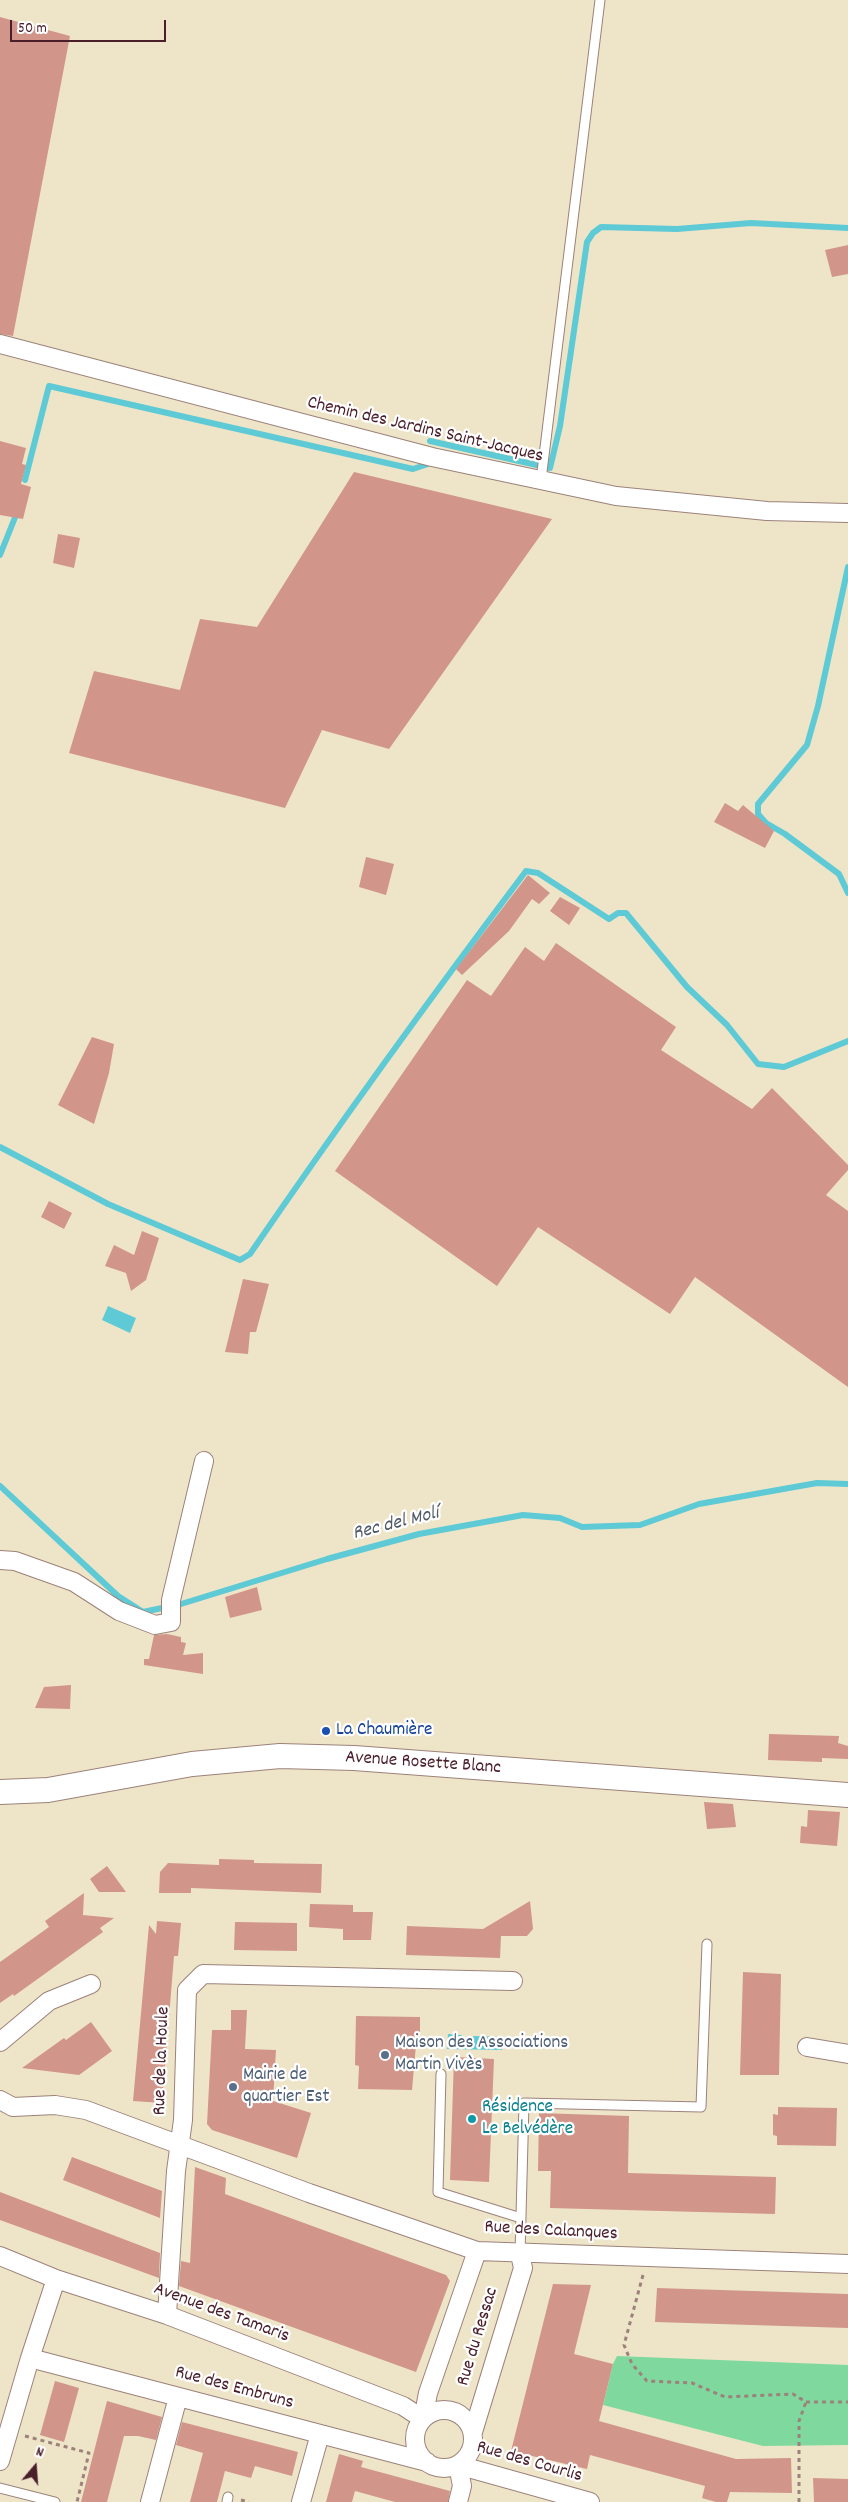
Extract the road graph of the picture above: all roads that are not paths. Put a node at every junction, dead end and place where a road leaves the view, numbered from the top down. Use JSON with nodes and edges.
{"nodes":[{"id":1,"x":600,"y":0,"type":"edge"},
{"id":2,"x":0,"y":344,"type":"edge"},
{"id":3,"x":541,"y":475,"type":"junction"},
{"id":4,"x":848,"y":513,"type":"edge"},
{"id":5,"x":204,"y":1461,"type":"dead end"},
{"id":6,"x":0,"y":1560,"type":"edge"},
{"id":7,"x":0,"y":1792,"type":"edge"},
{"id":8,"x":848,"y":1795,"type":"edge"},
{"id":9,"x":707,"y":1944,"type":"dead end"},
{"id":10,"x":513,"y":1981,"type":"dead end"},
{"id":11,"x":91,"y":1984,"type":"dead end"},
{"id":12,"x":0,"y":2042,"type":"edge"},
{"id":13,"x":807,"y":2047,"type":"dead end"},
{"id":14,"x":848,"y":2054,"type":"edge"},
{"id":15,"x":440,"y":2074,"type":"dead end"},
{"id":16,"x":0,"y":2100,"type":"edge"},
{"id":17,"x":181,"y":2144,"type":"junction"},
{"id":18,"x":521,"y":2218,"type":"junction"},
{"id":19,"x":477,"y":2251,"type":"junction"},
{"id":20,"x":520,"y":2254,"type":"junction"},
{"id":21,"x":0,"y":2256,"type":"edge"},
{"id":22,"x":848,"y":2264,"type":"edge"},
{"id":23,"x":56,"y":2278,"type":"junction"},
{"id":24,"x":167,"y":2315,"type":"junction"},
{"id":25,"x":30,"y":2358,"type":"junction"},
{"id":26,"x":178,"y":2397,"type":"junction"},
{"id":27,"x":422,"y":2419,"type":"junction"},
{"id":28,"x":473,"y":2432,"type":"junction"},
{"id":29,"x":320,"y":2434,"type":"junction"},
{"id":30,"x":0,"y":2461,"type":"edge"},
{"id":31,"x":427,"y":2462,"type":"junction"},
{"id":32,"x":458,"y":2465,"type":"junction"},
{"id":33,"x":0,"y":2488,"type":"edge"},
{"id":34,"x":55,"y":2502,"type":"edge"},
{"id":35,"x":150,"y":2502,"type":"edge"},
{"id":36,"x":302,"y":2502,"type":"edge"},
{"id":37,"x":458,"y":2502,"type":"edge"},
{"id":38,"x":590,"y":2502,"type":"edge"}],
"edges":[{"from":1,"to":3,"type":"lane"},
{"from":2,"to":3,"type":"street","name":"Chemin des Jardins Saint-Jacques"},
{"from":3,"to":4,"type":"street","name":"Chemin des Jardins Saint-Jacques"},
{"from":5,"to":6,"type":"street"},
{"from":7,"to":8,"type":"main road","name":"Avenue Rosette Blanc"},
{"from":9,"to":18,"type":"lane"},
{"from":10,"to":17,"type":"street","name":"Rue de la Houle"},
{"from":11,"to":12,"type":"street"},
{"from":13,"to":14,"type":"street"},
{"from":15,"to":18,"type":"lane"},
{"from":16,"to":17,"type":"street","name":"Rue des Calanques"},
{"from":17,"to":19,"type":"street","name":"Rue des Calanques"},
{"from":17,"to":24,"type":"street","name":"Rue de la Houle"},
{"from":18,"to":20,"type":"lane"},
{"from":19,"to":20,"type":"street","name":"Rue des Calanques"},
{"from":19,"to":27,"type":"street","name":"Rue du Ressac"},
{"from":20,"to":22,"type":"street","name":"Rue des Calanques"},
{"from":20,"to":28,"type":"street","name":"Rue du Ressac"},
{"from":21,"to":23,"type":"street","name":"Avenue des Tamaris"},
{"from":23,"to":24,"type":"street","name":"Avenue des Tamaris"},
{"from":23,"to":25,"type":"street"},
{"from":24,"to":27,"type":"street","name":"Avenue des Tamaris"},
{"from":25,"to":26,"type":"street","name":"Rue des Embruns"},
{"from":25,"to":30,"type":"street"},
{"from":26,"to":29,"type":"street","name":"Rue des Embruns"},
{"from":26,"to":35,"type":"street"},
{"from":27,"to":28,"type":"street"},
{"from":27,"to":31,"type":"street"},
{"from":28,"to":32,"type":"street"},
{"from":29,"to":31,"type":"street","name":"Rue des Embruns"},
{"from":29,"to":36,"type":"street"},
{"from":31,"to":32,"type":"street"},
{"from":32,"to":37,"type":"street"},
{"from":32,"to":38,"type":"street","name":"Rue des Courlis"},
{"from":33,"to":34,"type":"lane"}]}
